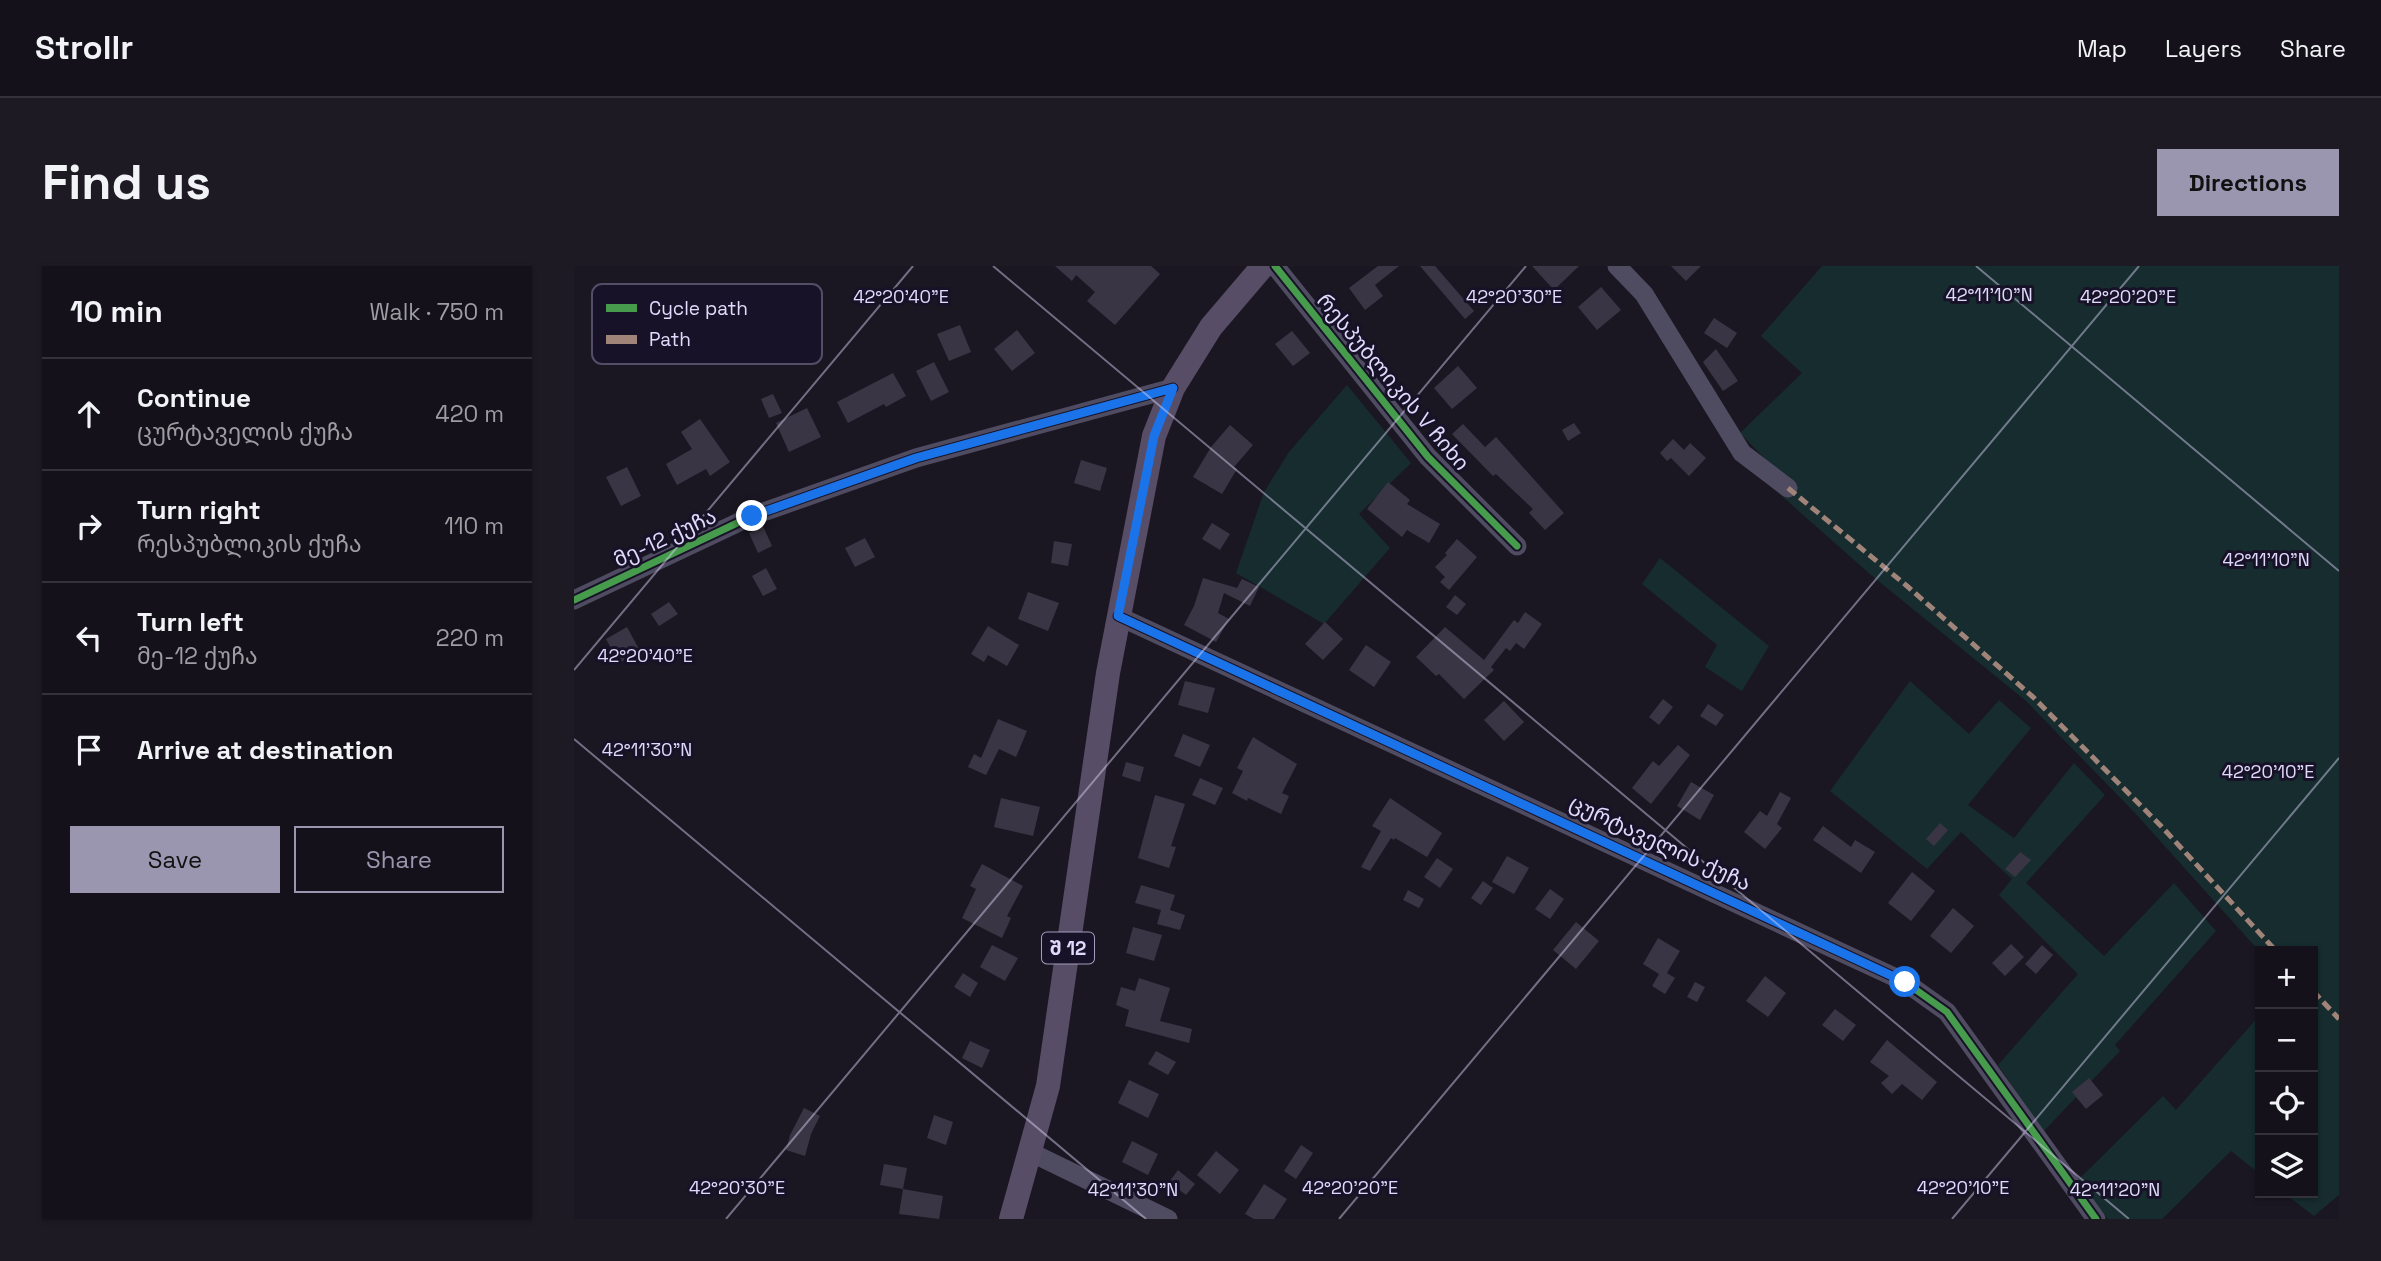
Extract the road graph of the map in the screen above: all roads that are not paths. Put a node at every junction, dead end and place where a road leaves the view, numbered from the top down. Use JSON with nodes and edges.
{"nodes":[{"id":1,"x":1264,"y":266,"type":"edge"},
{"id":2,"x":1275,"y":266,"type":"edge"},
{"id":3,"x":1617,"y":266,"type":"edge"},
{"id":4,"x":1173,"y":388,"type":"junction"},
{"id":5,"x":1788,"y":488,"type":"dead end"},
{"id":6,"x":1517,"y":546,"type":"dead end"},
{"id":7,"x":574,"y":600,"type":"edge"},
{"id":8,"x":1118,"y":616,"type":"junction"},
{"id":9,"x":1030,"y":1152,"type":"junction"},
{"id":10,"x":1011,"y":1219,"type":"edge"},
{"id":11,"x":1168,"y":1219,"type":"edge"},
{"id":12,"x":2096,"y":1219,"type":"edge"}],
"edges":[{"from":1,"to":4,"type":"main road","number":"შ 12"},
{"from":2,"to":6,"type":"street","name":"რესპუბლიკის V ჩიხი"},
{"from":3,"to":5,"type":"street"},
{"from":4,"to":7,"type":"street","name":"მე-12 ქუჩა"},
{"from":4,"to":8,"type":"main road","number":"შ 12"},
{"from":8,"to":9,"type":"main road","number":"შ 12"},
{"from":8,"to":12,"type":"street","name":"ცურტაველის ქუჩა"},
{"from":9,"to":10,"type":"main road","number":"შ 12"},
{"from":9,"to":11,"type":"street"}]}
